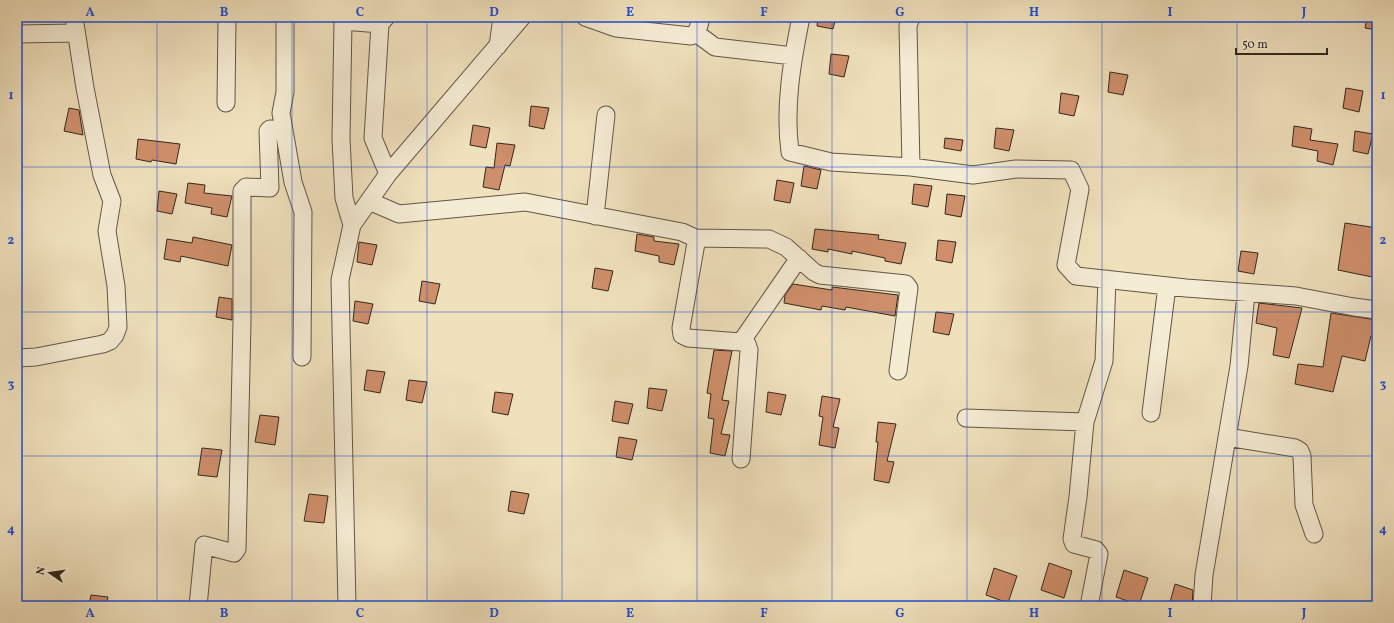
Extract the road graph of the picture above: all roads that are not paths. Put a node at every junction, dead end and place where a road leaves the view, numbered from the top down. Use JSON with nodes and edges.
{"nodes":[{"id":1,"x":227,"y":17,"type":"edge"},
{"id":2,"x":285,"y":17,"type":"edge"},
{"id":3,"x":502,"y":17,"type":"edge"},
{"id":4,"x":522,"y":17,"type":"edge"},
{"id":5,"x":584,"y":17,"type":"edge"},
{"id":6,"x":701,"y":17,"type":"edge"},
{"id":7,"x":801,"y":17,"type":"edge"},
{"id":8,"x":911,"y":17,"type":"edge"},
{"id":9,"x":342,"y":19,"type":"edge"},
{"id":10,"x":383,"y":20,"type":"edge"},
{"id":11,"x":75,"y":25,"type":"edge"},
{"id":12,"x":696,"y":33,"type":"junction"},
{"id":13,"x":17,"y":34,"type":"edge"},
{"id":14,"x":498,"y":46,"type":"junction"},
{"id":15,"x":793,"y":56,"type":"junction"},
{"id":16,"x":226,"y":103,"type":"dead end"},
{"id":17,"x":606,"y":115,"type":"dead end"},
{"id":18,"x":284,"y":130,"type":"junction"},
{"id":19,"x":910,"y":167,"type":"junction"},
{"id":20,"x":388,"y":174,"type":"junction"},
{"id":21,"x":369,"y":201,"type":"junction"},
{"id":22,"x":595,"y":216,"type":"junction"},
{"id":23,"x":352,"y":225,"type":"junction"},
{"id":24,"x":695,"y":238,"type":"junction"},
{"id":25,"x":798,"y":258,"type":"junction"},
{"id":26,"x":1107,"y":279,"type":"junction"},
{"id":27,"x":1167,"y":286,"type":"junction"},
{"id":28,"x":1246,"y":293,"type":"junction"},
{"id":29,"x":1377,"y":310,"type":"edge"},
{"id":30,"x":741,"y":342,"type":"junction"},
{"id":31,"x":302,"y":357,"type":"dead end"},
{"id":32,"x":17,"y":358,"type":"edge"},
{"id":33,"x":898,"y":371,"type":"dead end"},
{"id":34,"x":1151,"y":413,"type":"dead end"},
{"id":35,"x":966,"y":418,"type":"dead end"},
{"id":36,"x":1085,"y":422,"type":"junction"},
{"id":37,"x":1227,"y":437,"type":"junction"},
{"id":38,"x":741,"y":459,"type":"dead end"},
{"id":39,"x":1314,"y":534,"type":"dead end"},
{"id":40,"x":198,"y":606,"type":"edge"},
{"id":41,"x":347,"y":606,"type":"edge"},
{"id":42,"x":1089,"y":606,"type":"edge"},
{"id":43,"x":1202,"y":606,"type":"edge"}],
"edges":[{"from":1,"to":16,"type":"street"},
{"from":2,"to":18,"type":"street"},
{"from":3,"to":14,"type":"street"},
{"from":4,"to":14,"type":"street"},
{"from":5,"to":12,"type":"street"},
{"from":6,"to":12,"type":"street"},
{"from":7,"to":15,"type":"street"},
{"from":8,"to":19,"type":"street"},
{"from":9,"to":10,"type":"street"},
{"from":9,"to":23,"type":"street"},
{"from":10,"to":20,"type":"street"},
{"from":11,"to":13,"type":"street"},
{"from":11,"to":32,"type":"street"},
{"from":12,"to":15,"type":"street"},
{"from":14,"to":20,"type":"street"},
{"from":15,"to":19,"type":"street"},
{"from":17,"to":22,"type":"street"},
{"from":18,"to":31,"type":"street"},
{"from":18,"to":40,"type":"street"},
{"from":19,"to":26,"type":"street"},
{"from":20,"to":21,"type":"street"},
{"from":21,"to":22,"type":"street"},
{"from":21,"to":23,"type":"street"},
{"from":22,"to":24,"type":"street"},
{"from":23,"to":41,"type":"street"},
{"from":24,"to":25,"type":"street"},
{"from":24,"to":30,"type":"street"},
{"from":25,"to":30,"type":"street"},
{"from":25,"to":33,"type":"street"},
{"from":26,"to":27,"type":"street"},
{"from":26,"to":36,"type":"street"},
{"from":27,"to":28,"type":"street"},
{"from":27,"to":34,"type":"street"},
{"from":28,"to":29,"type":"street"},
{"from":28,"to":37,"type":"street"},
{"from":30,"to":38,"type":"street"},
{"from":35,"to":36,"type":"street"},
{"from":36,"to":42,"type":"street"},
{"from":37,"to":39,"type":"street"},
{"from":37,"to":43,"type":"street"}]}
